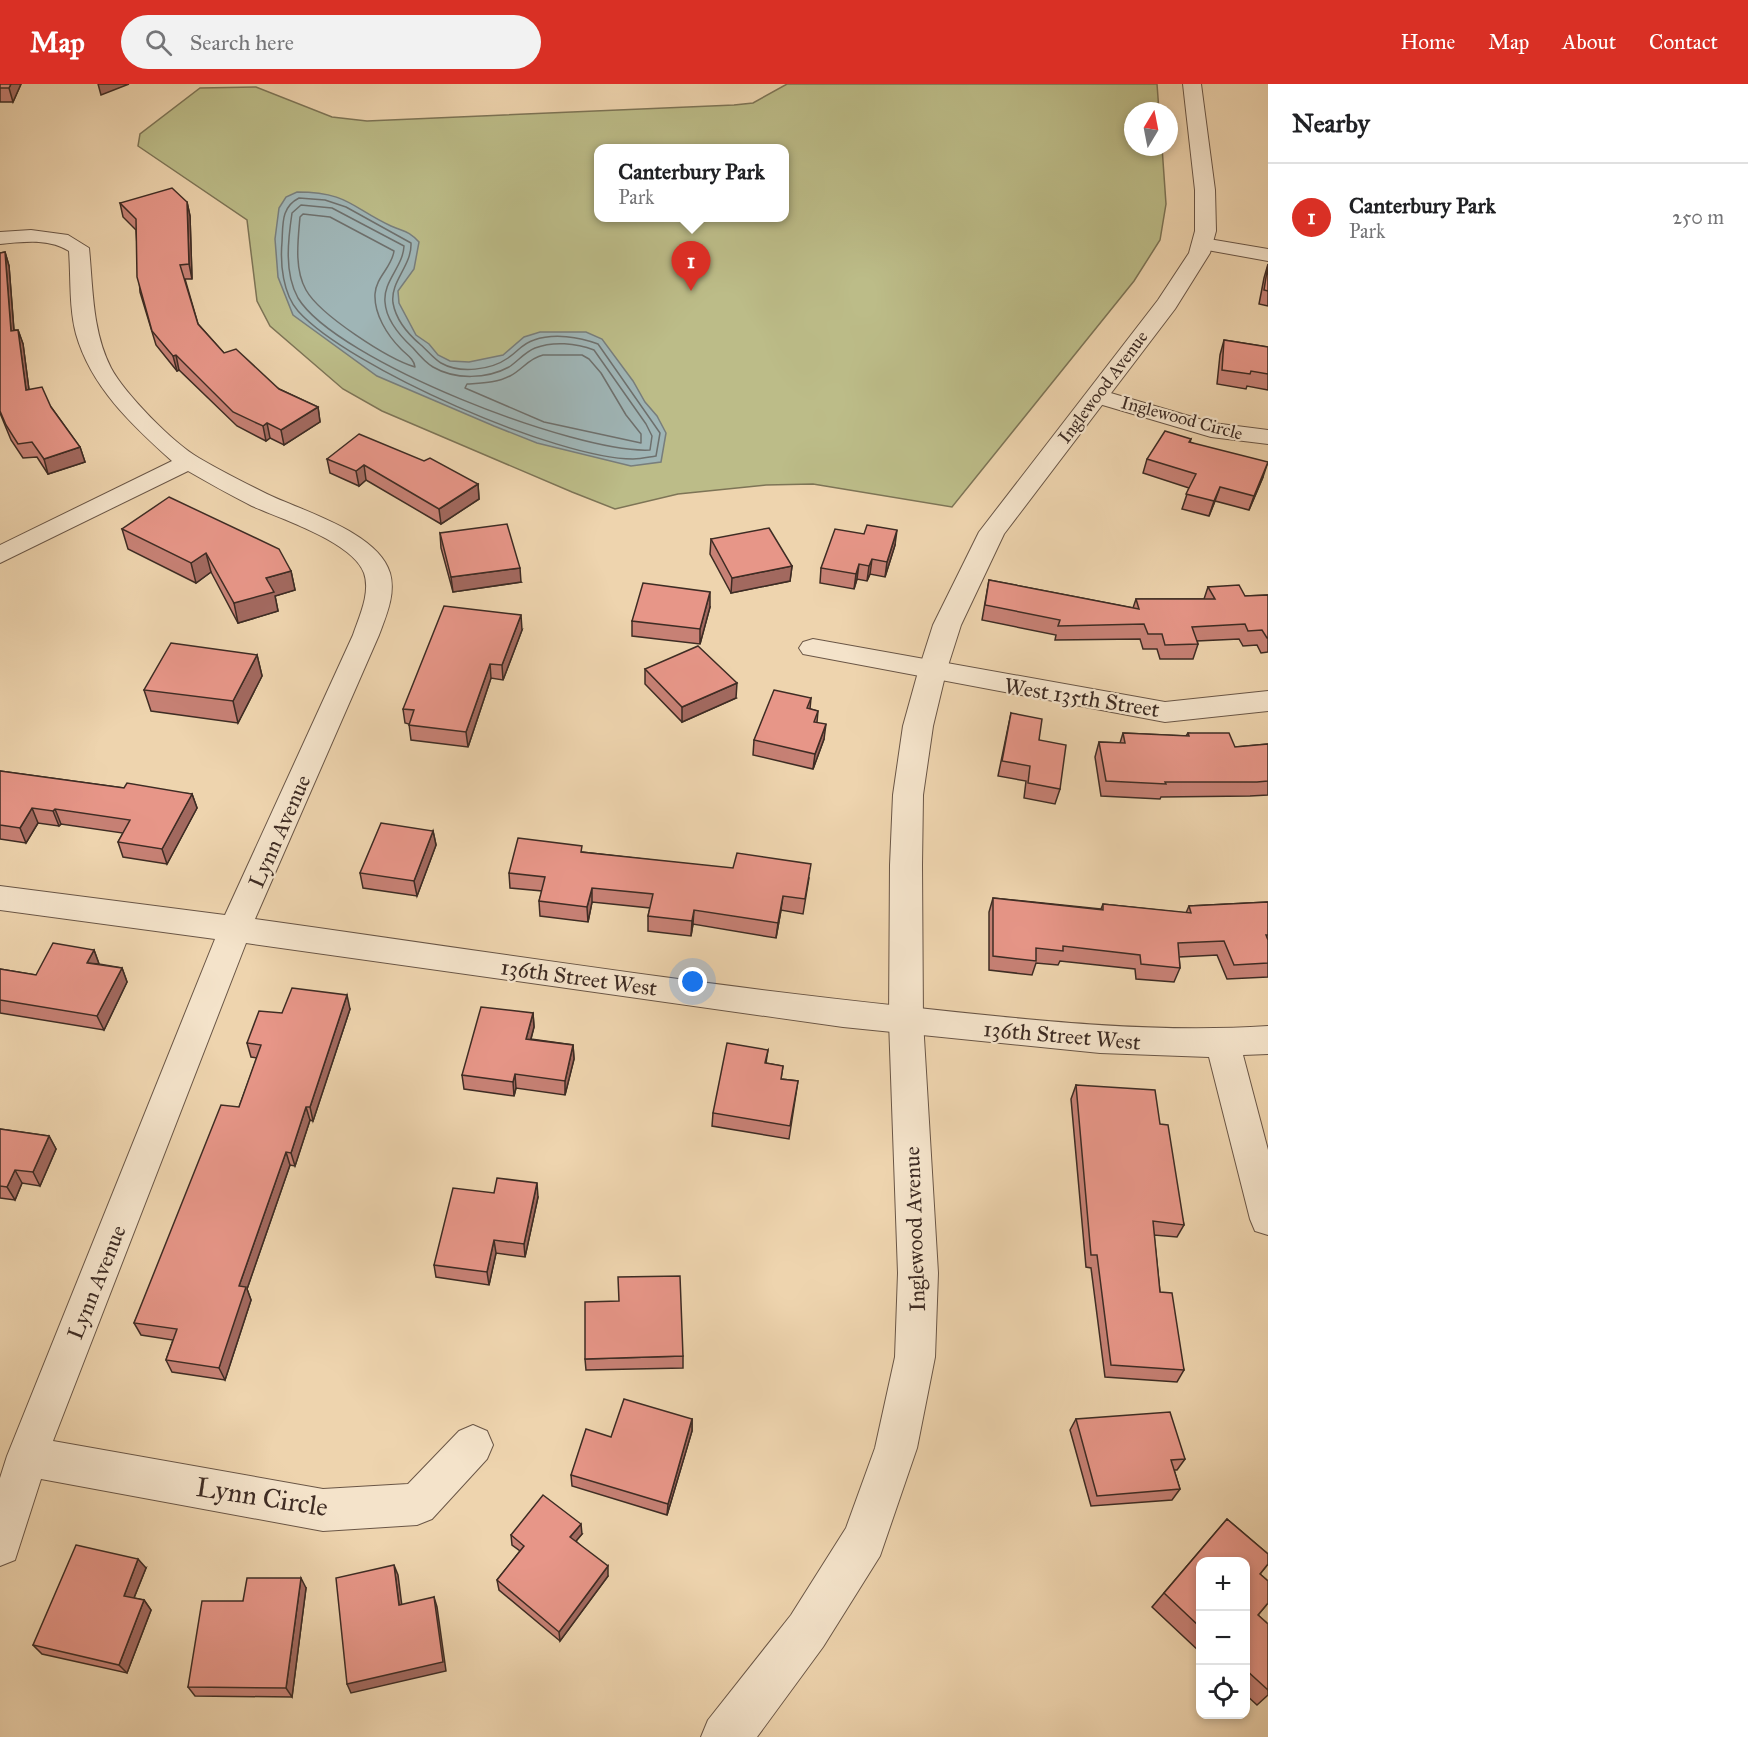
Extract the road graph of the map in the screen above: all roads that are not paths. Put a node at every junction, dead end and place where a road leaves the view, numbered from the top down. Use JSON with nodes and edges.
{"nodes":[{"id":1,"x":1192,"y":84,"type":"edge"},
{"id":2,"x":0,"y":238,"type":"edge"},
{"id":3,"x":1203,"y":244,"type":"junction"},
{"id":4,"x":1268,"y":255,"type":"edge"},
{"id":5,"x":1096,"y":396,"type":"junction"},
{"id":6,"x":1268,"y":437,"type":"edge"},
{"id":7,"x":188,"y":462,"type":"junction"},
{"id":8,"x":0,"y":555,"type":"edge"},
{"id":9,"x":813,"y":648,"type":"dead end"},
{"id":10,"x":932,"y":672,"type":"junction"},
{"id":11,"x":1268,"y":701,"type":"edge"},
{"id":12,"x":0,"y":898,"type":"edge"},
{"id":13,"x":236,"y":927,"type":"junction"},
{"id":14,"x":906,"y":1021,"type":"junction"},
{"id":15,"x":1268,"y":1040,"type":"edge"},
{"id":16,"x":1223,"y":1044,"type":"junction"},
{"id":17,"x":1268,"y":1219,"type":"edge"},
{"id":18,"x":473,"y":1445,"type":"dead end"},
{"id":19,"x":27,"y":1456,"type":"junction"},
{"id":20,"x":0,"y":1545,"type":"edge"},
{"id":21,"x":725,"y":1737,"type":"edge"}],
"edges":[{"from":1,"to":3,"type":"street","name":"Inglewood Avenue"},
{"from":2,"to":7,"type":"street","name":"Lynn Avenue"},
{"from":3,"to":4,"type":"street"},
{"from":3,"to":5,"type":"street","name":"Inglewood Avenue"},
{"from":5,"to":6,"type":"street","name":"Inglewood Circle"},
{"from":5,"to":10,"type":"street","name":"Inglewood Avenue"},
{"from":7,"to":8,"type":"street"},
{"from":7,"to":13,"type":"street","name":"Lynn Avenue"},
{"from":9,"to":10,"type":"street"},
{"from":10,"to":11,"type":"street","name":"West 135th Street"},
{"from":10,"to":14,"type":"street","name":"Inglewood Avenue"},
{"from":12,"to":13,"type":"street","name":"136th Street West"},
{"from":13,"to":14,"type":"street","name":"136th Street West"},
{"from":13,"to":19,"type":"street","name":"Lynn Avenue"},
{"from":14,"to":16,"type":"street","name":"136th Street West"},
{"from":14,"to":21,"type":"street","name":"Inglewood Avenue"},
{"from":15,"to":16,"type":"street","name":"136th Street West"},
{"from":16,"to":17,"type":"street"},
{"from":18,"to":19,"type":"street","name":"Lynn Circle"},
{"from":19,"to":20,"type":"street","name":"Lynn Avenue"}]}
